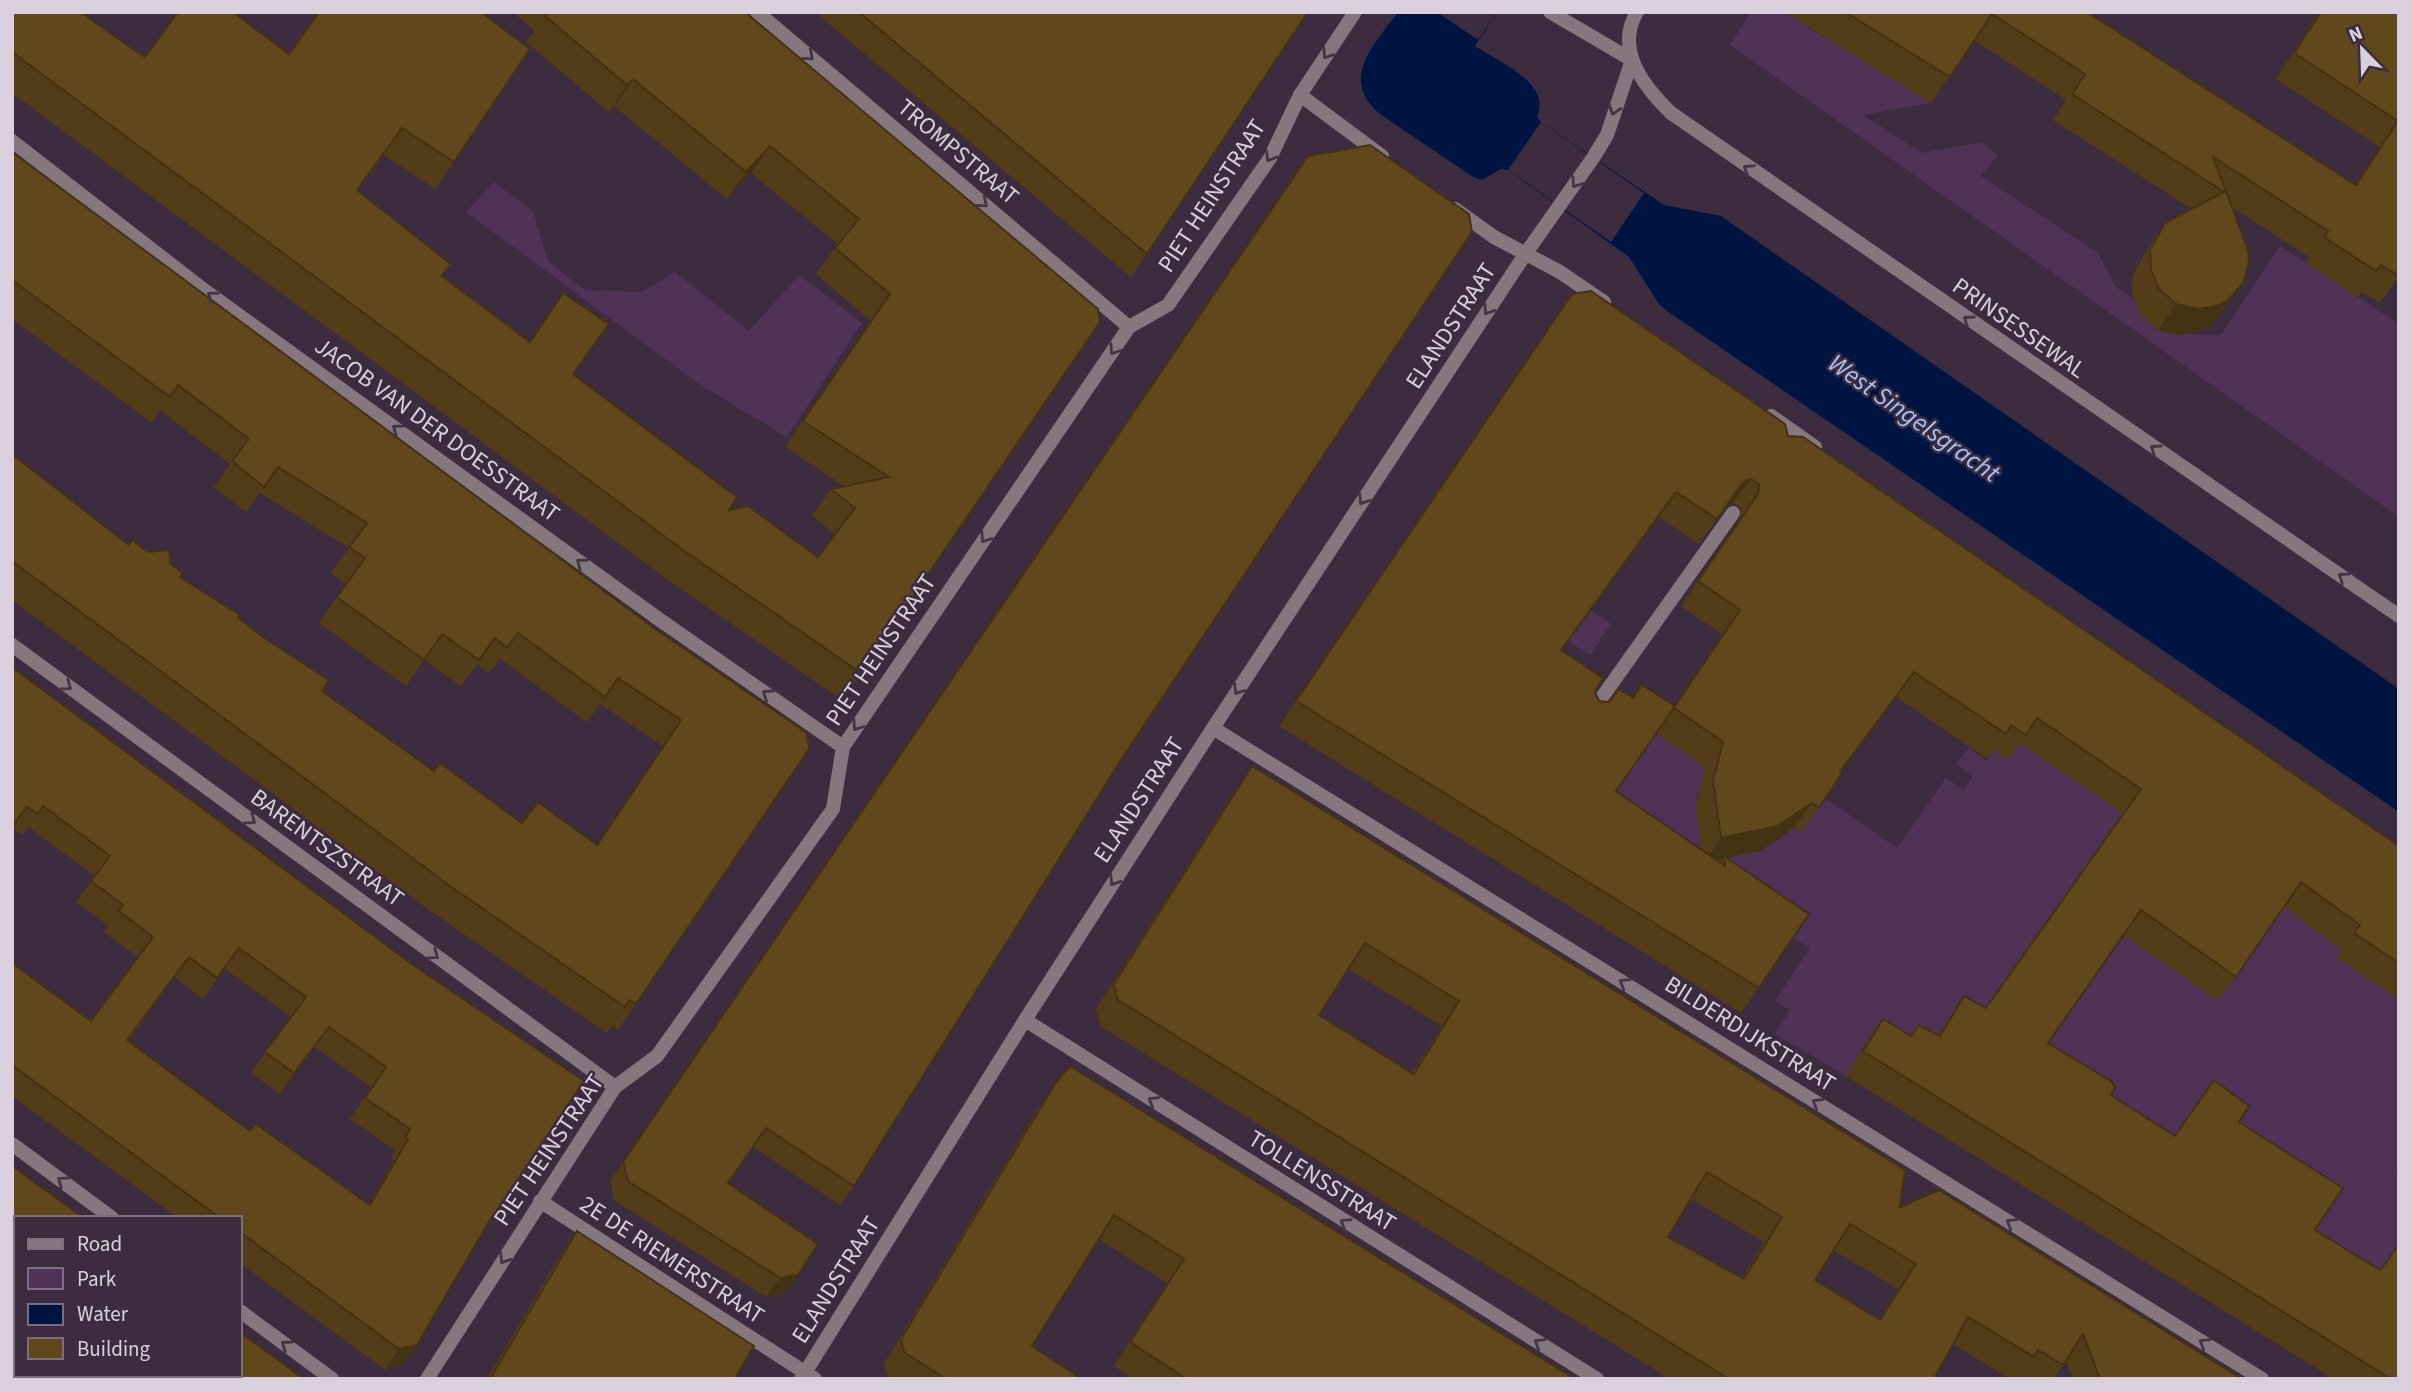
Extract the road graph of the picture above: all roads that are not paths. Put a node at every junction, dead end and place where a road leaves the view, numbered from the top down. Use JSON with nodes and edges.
{"nodes":[{"id":1,"x":757,"y":12,"type":"edge"},
{"id":2,"x":1355,"y":12,"type":"edge"},
{"id":3,"x":1550,"y":12,"type":"edge"},
{"id":4,"x":1637,"y":12,"type":"edge"},
{"id":5,"x":1632,"y":60,"type":"junction"},
{"id":6,"x":1300,"y":95,"type":"junction"},
{"id":7,"x":12,"y":141,"type":"edge"},
{"id":8,"x":1397,"y":166,"type":"edge"},
{"id":9,"x":1440,"y":198,"type":"edge"},
{"id":10,"x":1526,"y":253,"type":"junction"},
{"id":11,"x":1612,"y":307,"type":"edge"},
{"id":12,"x":1129,"y":327,"type":"junction"},
{"id":13,"x":1760,"y":409,"type":"edge"},
{"id":14,"x":1826,"y":454,"type":"edge"},
{"id":15,"x":1733,"y":513,"type":"edge"},
{"id":16,"x":2399,"y":616,"type":"edge"},
{"id":17,"x":12,"y":645,"type":"edge"},
{"id":18,"x":1587,"y":718,"type":"edge"},
{"id":19,"x":1213,"y":728,"type":"junction"},
{"id":20,"x":843,"y":747,"type":"junction"},
{"id":21,"x":1025,"y":1020,"type":"junction"},
{"id":22,"x":615,"y":1087,"type":"junction"},
{"id":23,"x":12,"y":1144,"type":"edge"},
{"id":24,"x":540,"y":1201,"type":"junction"},
{"id":25,"x":110,"y":1216,"type":"edge"},
{"id":26,"x":242,"y":1312,"type":"edge"},
{"id":27,"x":807,"y":1377,"type":"edge"},
{"id":28,"x":332,"y":1379,"type":"edge"},
{"id":29,"x":427,"y":1379,"type":"edge"},
{"id":30,"x":1597,"y":1379,"type":"edge"},
{"id":31,"x":2262,"y":1379,"type":"edge"}],
"edges":[{"from":1,"to":12,"type":"street","name":"TROMPSTRAAT","one_way":true},
{"from":2,"to":6,"type":"street","name":"PIET HEINSTRAAT","one_way":true},
{"from":3,"to":5,"type":"street"},
{"from":4,"to":5,"type":"street"},
{"from":5,"to":10,"type":"street","name":"ELANDSTRAAT","one_way":true},
{"from":16,"to":5,"type":"street","name":"PRINSESSEWAL","one_way":true},
{"from":6,"to":8,"type":"street"},
{"from":6,"to":12,"type":"street","name":"PIET HEINSTRAAT","one_way":true},
{"from":20,"to":7,"type":"street","name":"JACOB VAN DER DOESSTRAAT","one_way":true},
{"from":9,"to":10,"type":"street"},
{"from":10,"to":11,"type":"street"},
{"from":10,"to":19,"type":"street","name":"ELANDSTRAAT","one_way":true},
{"from":12,"to":20,"type":"street","name":"PIET HEINSTRAAT","one_way":true},
{"from":13,"to":14,"type":"street"},
{"from":15,"to":18,"type":"street"},
{"from":17,"to":22,"type":"street","name":"BARENTSZSTRAAT","one_way":true},
{"from":19,"to":21,"type":"street","name":"ELANDSTRAAT","one_way":true},
{"from":31,"to":19,"type":"street","name":"BILDERDIJKSTRAAT","one_way":true},
{"from":20,"to":22,"type":"street","name":"PIET HEINSTRAAT"},
{"from":21,"to":27,"type":"street","name":"ELANDSTRAAT"},
{"from":30,"to":21,"type":"street","name":"TOLLENSSTRAAT","one_way":true},
{"from":22,"to":24,"type":"street","name":"PIET HEINSTRAAT"},
{"from":25,"to":23,"type":"street","one_way":true},
{"from":24,"to":27,"type":"street","name":"2E DE RIEMERSTRAAT"},
{"from":24,"to":29,"type":"street","name":"PIET HEINSTRAAT","one_way":true},
{"from":28,"to":26,"type":"street","one_way":true}]}
